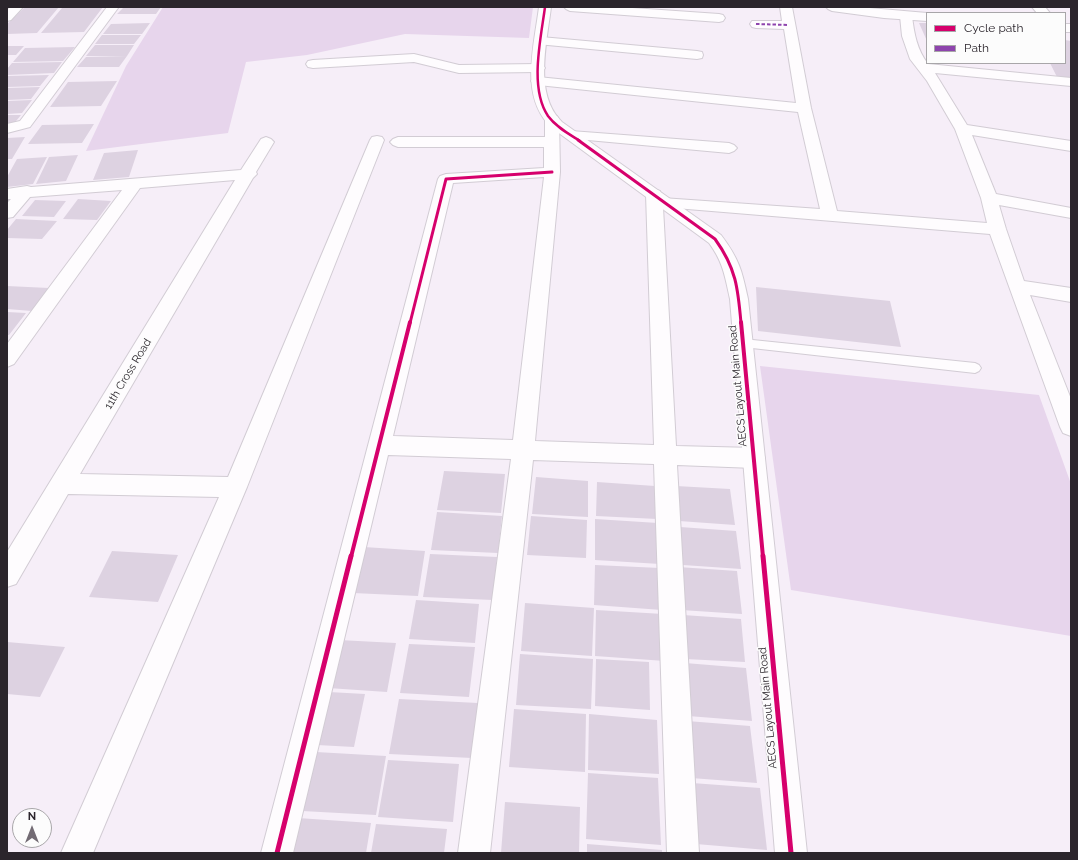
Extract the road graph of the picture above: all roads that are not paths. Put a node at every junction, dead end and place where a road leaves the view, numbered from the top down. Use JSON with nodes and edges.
{"nodes":[{"id":1,"x":17,"y":7,"type":"edge"},
{"id":2,"x":545,"y":7,"type":"edge"},
{"id":3,"x":570,"y":7,"type":"edge"},
{"id":4,"x":786,"y":7,"type":"edge"},
{"id":5,"x":832,"y":7,"type":"edge"},
{"id":6,"x":112,"y":8,"type":"edge"},
{"id":7,"x":906,"y":16,"type":"junction"},
{"id":8,"x":7,"y":17,"type":"edge"},
{"id":9,"x":926,"y":17,"type":"edge"},
{"id":10,"x":719,"y":18,"type":"dead end"},
{"id":11,"x":756,"y":24,"type":"dead end"},
{"id":12,"x":789,"y":25,"type":"junction"},
{"id":13,"x":541,"y":41,"type":"junction"},
{"id":14,"x":697,"y":55,"type":"dead end"},
{"id":15,"x":313,"y":64,"type":"dead end"},
{"id":16,"x":924,"y":68,"type":"junction"},
{"id":17,"x":538,"y":74,"type":"junction"},
{"id":18,"x":1071,"y":82,"type":"edge"},
{"id":19,"x":804,"y":108,"type":"junction"},
{"id":20,"x":7,"y":129,"type":"edge"},
{"id":21,"x":962,"y":129,"type":"junction"},
{"id":22,"x":558,"y":132,"type":"junction"},
{"id":23,"x":266,"y":142,"type":"dead end"},
{"id":24,"x":1071,"y":146,"type":"edge"},
{"id":25,"x":729,"y":148,"type":"dead end"},
{"id":26,"x":552,"y":172,"type":"junction"},
{"id":27,"x":249,"y":174,"type":"junction"},
{"id":28,"x":135,"y":184,"type":"junction"},
{"id":29,"x":27,"y":191,"type":"junction"},
{"id":30,"x":7,"y":194,"type":"edge"},
{"id":31,"x":660,"y":198,"type":"junction"},
{"id":32,"x":988,"y":198,"type":"junction"},
{"id":33,"x":7,"y":213,"type":"edge"},
{"id":34,"x":1071,"y":213,"type":"edge"},
{"id":35,"x":830,"y":216,"type":"junction"},
{"id":36,"x":997,"y":229,"type":"junction"},
{"id":37,"x":1017,"y":286,"type":"junction"},
{"id":38,"x":1071,"y":295,"type":"edge"},
{"id":39,"x":743,"y":343,"type":"junction"},
{"id":40,"x":7,"y":358,"type":"edge"},
{"id":41,"x":974,"y":368,"type":"dead end"},
{"id":42,"x":1070,"y":421,"type":"edge"},
{"id":43,"x":379,"y":446,"type":"junction"},
{"id":44,"x":523,"y":451,"type":"junction"},
{"id":45,"x":667,"y":456,"type":"junction"},
{"id":46,"x":754,"y":458,"type":"junction"},
{"id":47,"x":62,"y":484,"type":"junction"},
{"id":48,"x":235,"y":487,"type":"junction"},
{"id":49,"x":7,"y":576,"type":"edge"},
{"id":50,"x":77,"y":853,"type":"edge"},
{"id":51,"x":277,"y":853,"type":"edge"},
{"id":52,"x":474,"y":853,"type":"edge"},
{"id":53,"x":684,"y":853,"type":"edge"},
{"id":54,"x":791,"y":853,"type":"edge"}],
"edges":[{"from":1,"to":8,"type":"street"},
{"from":2,"to":13,"type":"street","name":"AECS Layout Main Road"},
{"from":3,"to":10,"type":"street"},
{"from":4,"to":12,"type":"street"},
{"from":5,"to":7,"type":"street"},
{"from":6,"to":20,"type":"street"},
{"from":7,"to":9,"type":"street"},
{"from":7,"to":16,"type":"street"},
{"from":11,"to":12,"type":"street"},
{"from":12,"to":19,"type":"street"},
{"from":13,"to":14,"type":"street"},
{"from":13,"to":17,"type":"street","name":"AECS Layout Main Road"},
{"from":15,"to":17,"type":"street"},
{"from":16,"to":18,"type":"street"},
{"from":16,"to":21,"type":"street"},
{"from":17,"to":19,"type":"street"},
{"from":17,"to":22,"type":"street","name":"AECS Layout Main Road"},
{"from":19,"to":35,"type":"street"},
{"from":21,"to":24,"type":"street"},
{"from":21,"to":32,"type":"street"},
{"from":22,"to":25,"type":"street"},
{"from":22,"to":26,"type":"street"},
{"from":22,"to":31,"type":"street","name":"AECS Layout Main Road"},
{"from":22,"to":48,"type":"street"},
{"from":23,"to":27,"type":"street","name":"11th Cross Road"},
{"from":26,"to":43,"type":"street"},
{"from":26,"to":44,"type":"street"},
{"from":27,"to":28,"type":"street"},
{"from":27,"to":47,"type":"street","name":"11th Cross Road"},
{"from":28,"to":29,"type":"street"},
{"from":28,"to":40,"type":"street"},
{"from":29,"to":30,"type":"street"},
{"from":29,"to":33,"type":"street"},
{"from":31,"to":35,"type":"street"},
{"from":31,"to":39,"type":"street","name":"AECS Layout Main Road"},
{"from":31,"to":45,"type":"street"},
{"from":32,"to":34,"type":"street"},
{"from":32,"to":36,"type":"street"},
{"from":35,"to":36,"type":"street"},
{"from":36,"to":37,"type":"street"},
{"from":37,"to":38,"type":"street"},
{"from":37,"to":42,"type":"street"},
{"from":39,"to":41,"type":"lane"},
{"from":39,"to":46,"type":"street","name":"AECS Layout Main Road"},
{"from":43,"to":44,"type":"street"},
{"from":43,"to":51,"type":"street"},
{"from":44,"to":45,"type":"street"},
{"from":44,"to":52,"type":"street"},
{"from":45,"to":46,"type":"street"},
{"from":45,"to":53,"type":"street"},
{"from":46,"to":54,"type":"street","name":"AECS Layout Main Road"},
{"from":47,"to":48,"type":"street"},
{"from":47,"to":49,"type":"street","name":"11th Cross Road"},
{"from":48,"to":50,"type":"street"}]}
